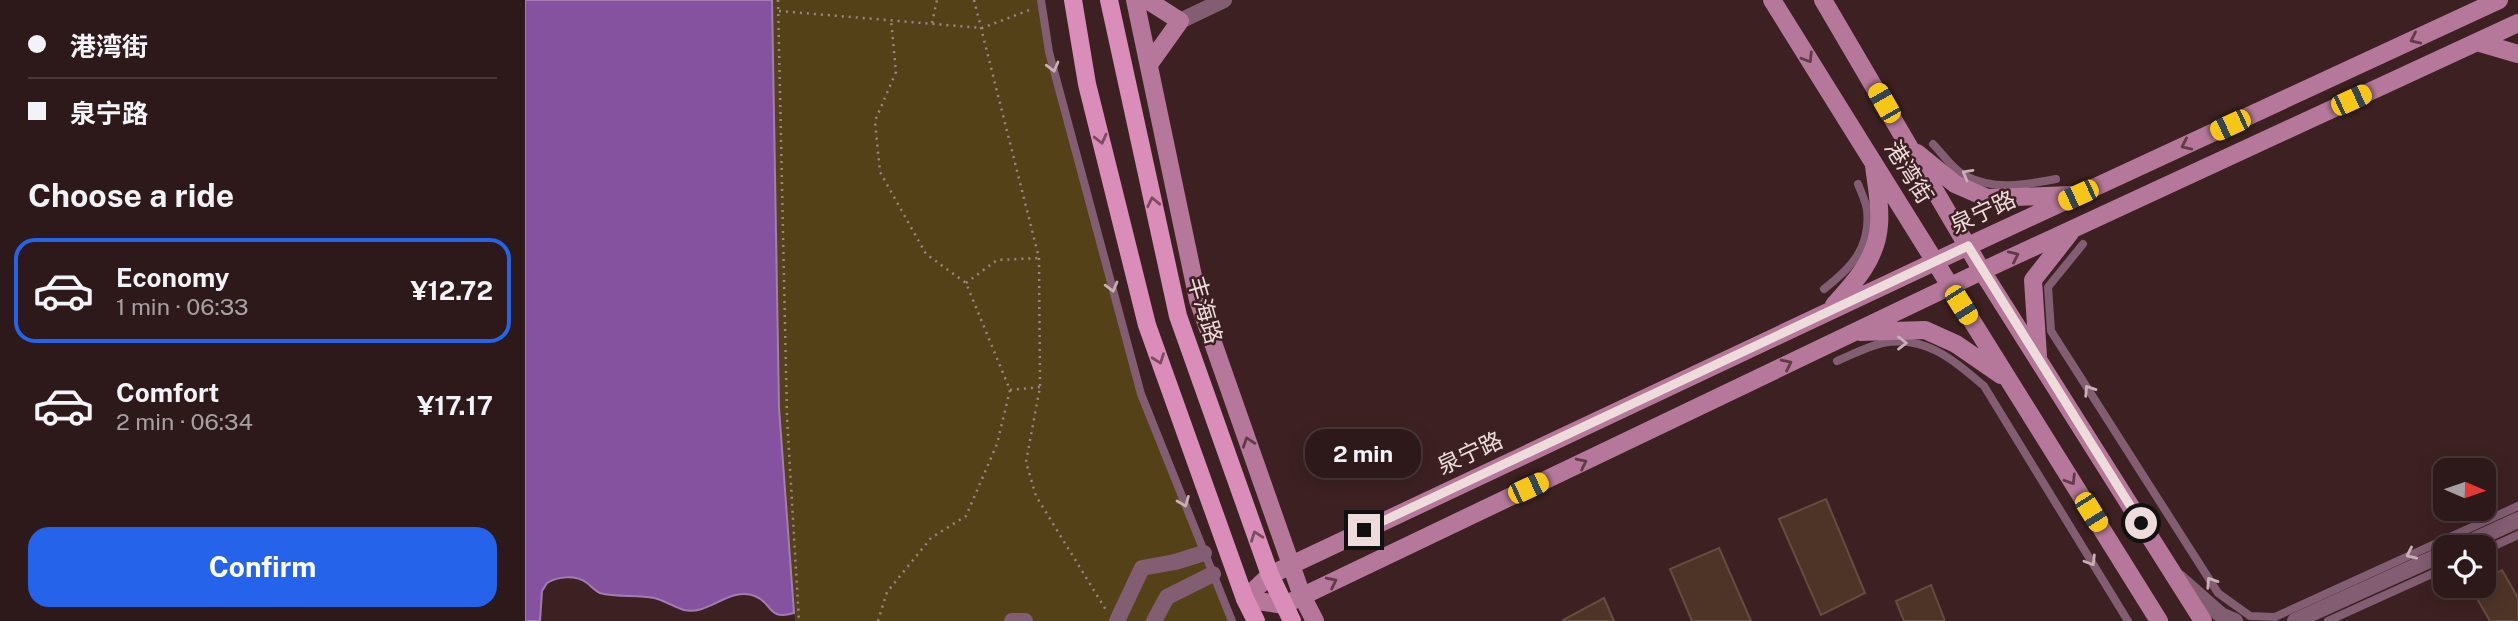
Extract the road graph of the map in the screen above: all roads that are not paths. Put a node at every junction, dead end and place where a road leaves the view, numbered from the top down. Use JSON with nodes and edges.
{"nodes":[{"id":1,"x":1073,"y":0,"type":"edge"},
{"id":2,"x":1109,"y":0,"type":"edge"},
{"id":3,"x":1135,"y":0,"type":"edge"},
{"id":4,"x":1147,"y":0,"type":"edge"},
{"id":5,"x":1224,"y":0,"type":"edge"},
{"id":6,"x":1772,"y":0,"type":"edge"},
{"id":7,"x":1823,"y":0,"type":"edge"},
{"id":8,"x":2463,"y":0,"type":"edge"},
{"id":9,"x":2499,"y":0,"type":"edge"},
{"id":10,"x":1041,"y":2,"type":"edge"},
{"id":11,"x":2458,"y":19,"type":"junction"},
{"id":12,"x":1180,"y":21,"type":"junction"},
{"id":13,"x":2518,"y":23,"type":"edge"},
{"id":14,"x":2477,"y":42,"type":"junction"},
{"id":15,"x":2518,"y":54,"type":"edge"},
{"id":16,"x":1150,"y":63,"type":"junction"},
{"id":17,"x":1933,"y":144,"type":"dead end"},
{"id":18,"x":1908,"y":145,"type":"junction"},
{"id":19,"x":1874,"y":162,"type":"junction"},
{"id":20,"x":2056,"y":179,"type":"dead end"},
{"id":21,"x":1858,"y":184,"type":"dead end"},
{"id":22,"x":2078,"y":195,"type":"junction"},
{"id":23,"x":2078,"y":236,"type":"junction"},
{"id":24,"x":1968,"y":246,"type":"junction"},
{"id":25,"x":1936,"y":261,"type":"junction"},
{"id":26,"x":1982,"y":271,"type":"junction"},
{"id":27,"x":1949,"y":286,"type":"junction"},
{"id":28,"x":1823,"y":289,"type":"dead end"},
{"id":29,"x":1826,"y":313,"type":"junction"},
{"id":30,"x":1853,"y":332,"type":"junction"},
{"id":31,"x":2038,"y":359,"type":"junction"},
{"id":32,"x":1837,"y":361,"type":"dead end"},
{"id":33,"x":2009,"y":381,"type":"junction"},
{"id":34,"x":2518,"y":506,"type":"edge"},
{"id":35,"x":2518,"y":520,"type":"edge"},
{"id":36,"x":2485,"y":535,"type":"edge"},
{"id":37,"x":2518,"y":536,"type":"edge"},
{"id":38,"x":2496,"y":545,"type":"edge"},
{"id":39,"x":1204,"y":553,"type":"junction"},
{"id":40,"x":2433,"y":558,"type":"edge"},
{"id":41,"x":1291,"y":564,"type":"junction"},
{"id":42,"x":2170,"y":570,"type":"junction"},
{"id":43,"x":1213,"y":573,"type":"junction"},
{"id":44,"x":2433,"y":573,"type":"edge"},
{"id":45,"x":1270,"y":575,"type":"junction"},
{"id":46,"x":1302,"y":596,"type":"junction"},
{"id":47,"x":1245,"y":599,"type":"junction"},
{"id":48,"x":2146,"y":600,"type":"junction"},
{"id":49,"x":1288,"y":613,"type":"edge"},
{"id":50,"x":1111,"y":615,"type":"edge"},
{"id":51,"x":1013,"y":621,"type":"edge"},
{"id":52,"x":1025,"y":621,"type":"edge"},
{"id":53,"x":1154,"y":621,"type":"edge"},
{"id":54,"x":1232,"y":621,"type":"edge"},
{"id":55,"x":1256,"y":621,"type":"edge"},
{"id":56,"x":1315,"y":621,"type":"edge"},
{"id":57,"x":2129,"y":621,"type":"edge"},
{"id":58,"x":2147,"y":621,"type":"edge"},
{"id":59,"x":2159,"y":621,"type":"edge"},
{"id":60,"x":2203,"y":621,"type":"edge"},
{"id":61,"x":2235,"y":621,"type":"edge"},
{"id":62,"x":2295,"y":621,"type":"edge"},
{"id":63,"x":2327,"y":621,"type":"edge"}],
"edges":[{"from":1,"to":47,"type":"main road","one_way":true},
{"from":45,"to":2,"type":"main road","name":"丰海路","one_way":true},
{"from":3,"to":16,"type":"street"},
{"from":4,"to":12,"type":"street"},
{"from":5,"to":12,"type":"street"},
{"from":6,"to":19,"type":"street","name":"港湾街","one_way":true},
{"from":7,"to":18,"type":"street","name":"港湾街"},
{"from":8,"to":11,"type":"street"},
{"from":9,"to":11,"type":"street","name":"泉宁路"},
{"from":10,"to":39,"type":"lane","one_way":true},
{"from":11,"to":22,"type":"street","name":"泉宁路","one_way":true},
{"from":12,"to":16,"type":"street"},
{"from":13,"to":14,"type":"street"},
{"from":14,"to":15,"type":"street"},
{"from":14,"to":23,"type":"street"},
{"from":41,"to":16,"type":"street","one_way":true},
{"from":20,"to":17,"type":"lane","one_way":true},
{"from":18,"to":22,"type":"street"},
{"from":18,"to":24,"type":"street","name":"港湾街"},
{"from":19,"to":25,"type":"street","name":"港湾街"},
{"from":19,"to":29,"type":"street"},
{"from":21,"to":28,"type":"lane"},
{"from":22,"to":24,"type":"street","name":"泉宁路"},
{"from":26,"to":23,"type":"street","one_way":true},
{"from":23,"to":31,"type":"street"},
{"from":34,"to":23,"type":"lane","one_way":true},
{"from":24,"to":25,"type":"street","name":"泉宁路"},
{"from":24,"to":26,"type":"street","name":"港湾街"},
{"from":25,"to":27,"type":"street","name":"港湾街"},
{"from":25,"to":29,"type":"street","name":"泉宁路"},
{"from":26,"to":27,"type":"street"},
{"from":26,"to":31,"type":"street","name":"港湾街"},
{"from":27,"to":30,"type":"street"},
{"from":27,"to":33,"type":"street","name":"港湾街"},
{"from":29,"to":41,"type":"street","name":"泉宁路"},
{"from":30,"to":33,"type":"street"},
{"from":46,"to":30,"type":"street","one_way":true},
{"from":31,"to":42,"type":"street","name":"港湾街"},
{"from":32,"to":57,"type":"lane","one_way":true},
{"from":33,"to":48,"type":"street","name":"港湾街","one_way":true},
{"from":35,"to":36,"type":"street"},
{"from":37,"to":38,"type":"lane"},
{"from":39,"to":43,"type":"lane"},
{"from":39,"to":50,"type":"street"},
{"from":40,"to":62,"type":"street"},
{"from":41,"to":45,"type":"street","name":"泉宁路"},
{"from":41,"to":46,"type":"street"},
{"from":42,"to":60,"type":"street","name":"港湾街"},
{"from":42,"to":61,"type":"street"},
{"from":43,"to":53,"type":"street"},
{"from":43,"to":54,"type":"lane"},
{"from":44,"to":63,"type":"lane"},
{"from":45,"to":47,"type":"street","name":"泉宁路"},
{"from":45,"to":49,"type":"main road","name":"丰海路"},
{"from":46,"to":49,"type":"street"},
{"from":46,"to":56,"type":"street"},
{"from":47,"to":49,"type":"street"},
{"from":47,"to":55,"type":"main road"},
{"from":48,"to":58,"type":"street"},
{"from":48,"to":59,"type":"street","name":"港湾街"},
{"from":51,"to":52,"type":"street"}]}
